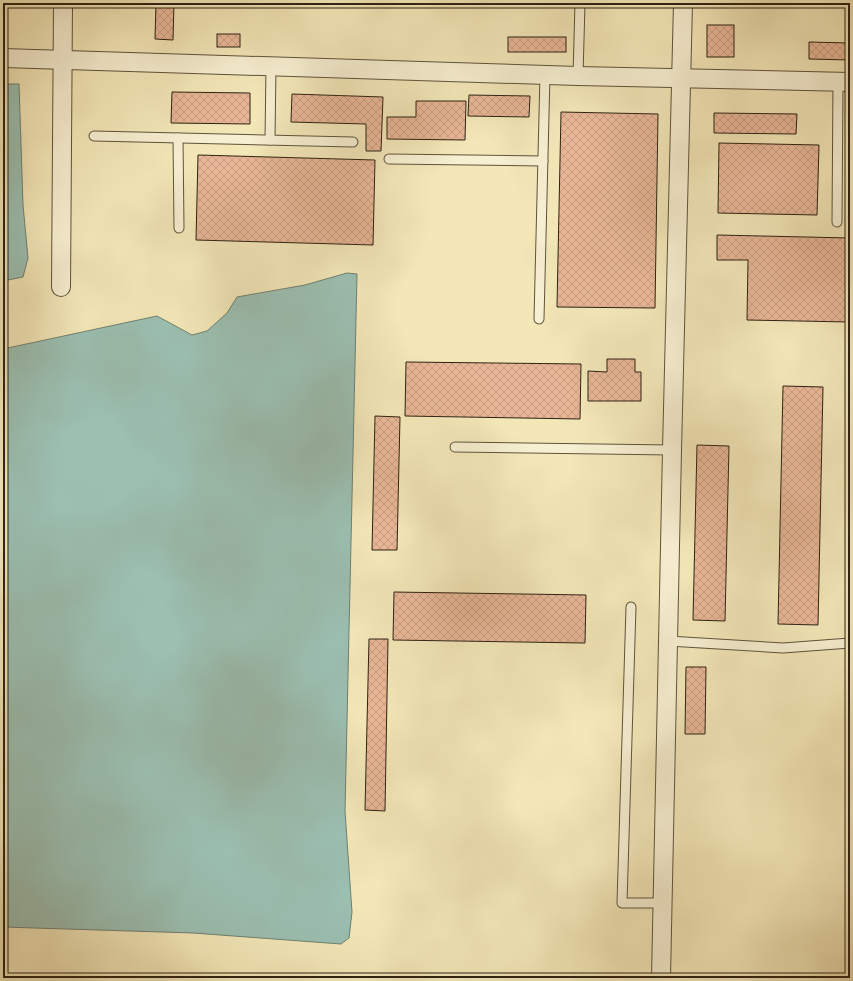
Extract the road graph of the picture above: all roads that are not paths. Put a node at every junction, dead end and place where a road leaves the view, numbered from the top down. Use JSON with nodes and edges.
{"nodes":[{"id":1,"x":62,"y":3,"type":"edge"},
{"id":2,"x":580,"y":3,"type":"edge"},
{"id":3,"x":684,"y":3,"type":"edge"},
{"id":4,"x":3,"y":58,"type":"edge"},
{"id":5,"x":62,"y":60,"type":"junction"},
{"id":6,"x":271,"y":66,"type":"junction"},
{"id":7,"x":545,"y":74,"type":"junction"},
{"id":8,"x":578,"y":76,"type":"junction"},
{"id":9,"x":682,"y":78,"type":"junction"},
{"id":10,"x":844,"y":82,"type":"edge"},
{"id":11,"x":94,"y":136,"type":"dead end"},
{"id":12,"x":178,"y":138,"type":"junction"},
{"id":13,"x":270,"y":140,"type":"junction"},
{"id":14,"x":353,"y":142,"type":"dead end"},
{"id":15,"x":389,"y":160,"type":"dead end"},
{"id":16,"x":543,"y":161,"type":"junction"},
{"id":17,"x":837,"y":222,"type":"dead end"},
{"id":18,"x":179,"y":228,"type":"dead end"},
{"id":19,"x":61,"y":288,"type":"dead end"},
{"id":20,"x":539,"y":319,"type":"dead end"},
{"id":21,"x":455,"y":447,"type":"dead end"},
{"id":22,"x":672,"y":450,"type":"junction"},
{"id":23,"x":631,"y":607,"type":"dead end"},
{"id":24,"x":668,"y":641,"type":"junction"},
{"id":25,"x":850,"y":643,"type":"edge"},
{"id":26,"x":662,"y":903,"type":"junction"},
{"id":27,"x":661,"y":978,"type":"edge"}],
"edges":[{"from":1,"to":5,"type":"street"},
{"from":2,"to":8,"type":"lane"},
{"from":3,"to":9,"type":"street"},
{"from":4,"to":5,"type":"street"},
{"from":5,"to":6,"type":"street"},
{"from":5,"to":19,"type":"street"},
{"from":6,"to":7,"type":"street"},
{"from":6,"to":13,"type":"lane"},
{"from":7,"to":8,"type":"street"},
{"from":7,"to":16,"type":"lane"},
{"from":8,"to":9,"type":"street"},
{"from":9,"to":10,"type":"street"},
{"from":9,"to":22,"type":"street"},
{"from":10,"to":17,"type":"lane"},
{"from":11,"to":12,"type":"lane"},
{"from":12,"to":13,"type":"lane"},
{"from":12,"to":18,"type":"lane"},
{"from":13,"to":14,"type":"lane"},
{"from":15,"to":16,"type":"lane"},
{"from":16,"to":20,"type":"lane"},
{"from":21,"to":22,"type":"lane"},
{"from":22,"to":24,"type":"street"},
{"from":23,"to":26,"type":"lane"},
{"from":24,"to":25,"type":"lane"},
{"from":24,"to":26,"type":"street"},
{"from":26,"to":27,"type":"street"}]}
